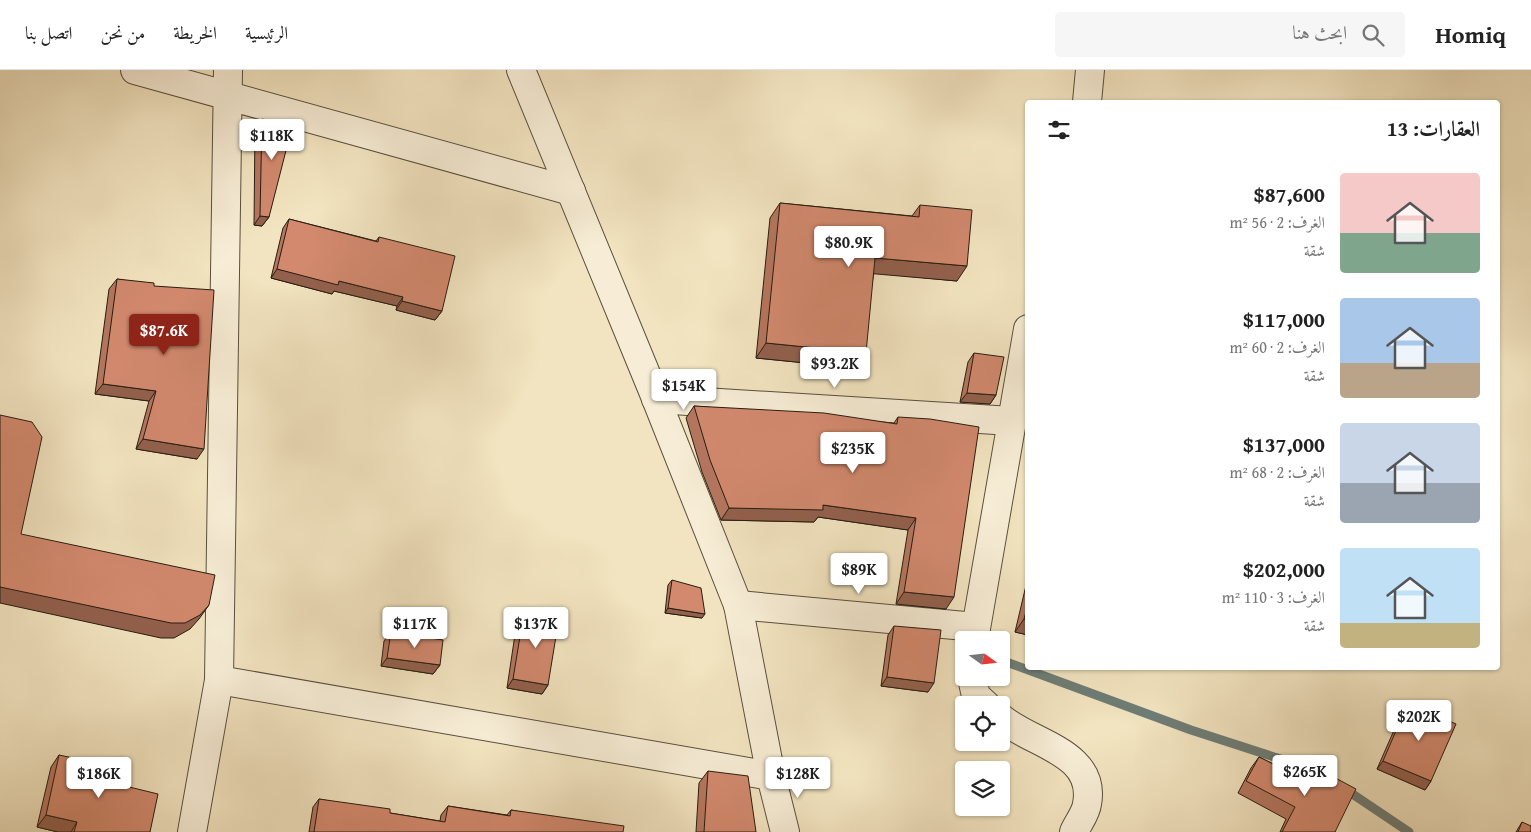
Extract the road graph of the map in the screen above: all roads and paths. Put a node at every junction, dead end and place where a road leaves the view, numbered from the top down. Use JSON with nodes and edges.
{"nodes":[{"id":1,"x":135,"y":70,"type":"edge"},
{"id":2,"x":521,"y":70,"type":"edge"},
{"id":3,"x":1090,"y":70,"type":"edge"},
{"id":4,"x":228,"y":82,"type":"edge"},
{"id":5,"x":1087,"y":100,"type":"edge"},
{"id":6,"x":571,"y":191,"type":"junction"},
{"id":7,"x":1025,"y":346,"type":"edge"},
{"id":8,"x":656,"y":399,"type":"junction"},
{"id":9,"x":1012,"y":420,"type":"junction"},
{"id":10,"x":738,"y":605,"type":"junction"},
{"id":11,"x":976,"y":631,"type":"edge"},
{"id":12,"x":955,"y":632,"type":"edge"},
{"id":13,"x":219,"y":680,"type":"junction"},
{"id":14,"x":1010,"y":723,"type":"edge"},
{"id":15,"x":771,"y":776,"type":"junction"},
{"id":16,"x":192,"y":832,"type":"edge"},
{"id":17,"x":785,"y":832,"type":"edge"},
{"id":18,"x":1074,"y":832,"type":"edge"}],
"edges":[{"from":1,"to":4,"type":"street"},
{"from":2,"to":6,"type":"street"},
{"from":3,"to":5,"type":"street"},
{"from":4,"to":6,"type":"street"},
{"from":4,"to":13,"type":"street"},
{"from":6,"to":8,"type":"street"},
{"from":7,"to":9,"type":"street"},
{"from":8,"to":9,"type":"street"},
{"from":8,"to":10,"type":"street"},
{"from":9,"to":11,"type":"street"},
{"from":10,"to":12,"type":"street"},
{"from":10,"to":15,"type":"street"},
{"from":13,"to":15,"type":"street"},
{"from":13,"to":16,"type":"street"},
{"from":14,"to":18,"type":"street"},
{"from":15,"to":17,"type":"street"}]}
